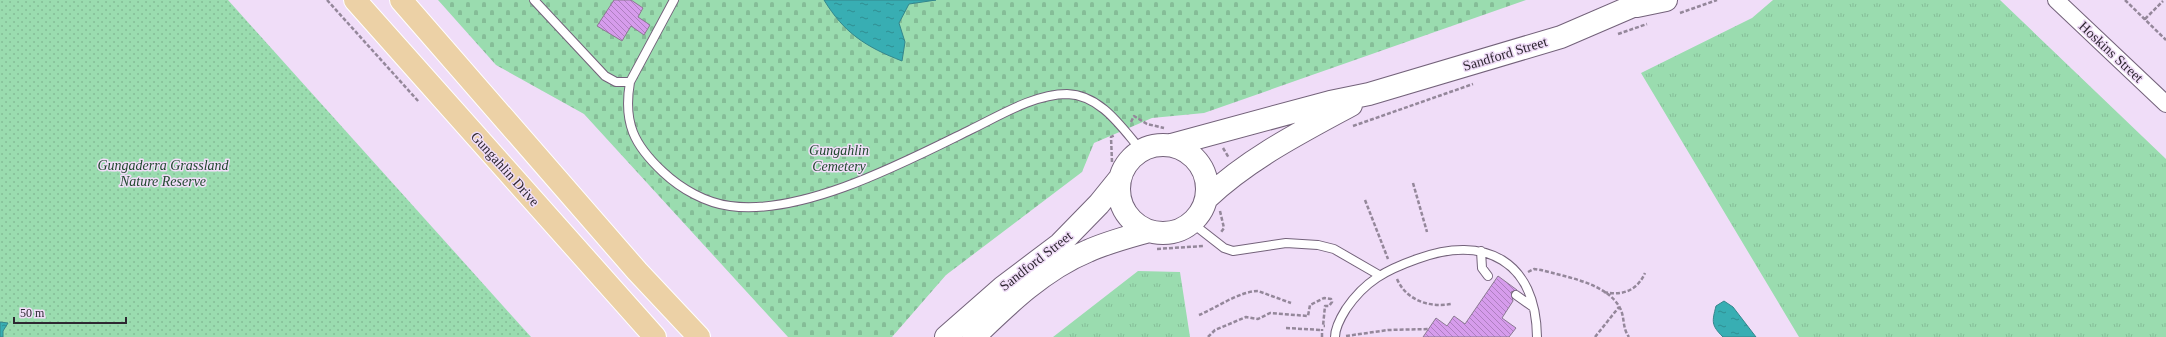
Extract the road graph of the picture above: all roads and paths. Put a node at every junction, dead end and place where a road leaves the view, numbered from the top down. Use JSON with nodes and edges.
{"nodes":[{"id":1,"x":355,"y":0,"type":"edge"},
{"id":2,"x":402,"y":0,"type":"edge"},
{"id":3,"x":534,"y":0,"type":"edge"},
{"id":4,"x":674,"y":0,"type":"edge"},
{"id":5,"x":1666,"y":0,"type":"edge"},
{"id":6,"x":2056,"y":0,"type":"edge"},
{"id":7,"x":2125,"y":0,"type":"edge"},
{"id":8,"x":2163,"y":0,"type":"edge"},
{"id":9,"x":1642,"y":3,"type":"edge"},
{"id":10,"x":2145,"y":19,"type":"junction"},
{"id":11,"x":2166,"y":40,"type":"edge"},
{"id":12,"x":630,"y":82,"type":"junction"},
{"id":13,"x":1369,"y":94,"type":"junction"},
{"id":14,"x":2166,"y":104,"type":"edge"},
{"id":15,"x":1123,"y":128,"type":"junction"},
{"id":16,"x":1216,"y":132,"type":"junction"},
{"id":17,"x":1171,"y":137,"type":"junction"},
{"id":18,"x":1141,"y":150,"type":"junction"},
{"id":19,"x":1115,"y":172,"type":"junction"},
{"id":20,"x":1237,"y":172,"type":"junction"},
{"id":21,"x":1413,"y":183,"type":"dead end"},
{"id":22,"x":1207,"y":198,"type":"junction"},
{"id":23,"x":1192,"y":223,"type":"junction"},
{"id":24,"x":1426,"y":232,"type":"dead end"},
{"id":25,"x":1151,"y":240,"type":"junction"},
{"id":26,"x":1204,"y":246,"type":"dead end"},
{"id":27,"x":1481,"y":251,"type":"junction"},
{"id":28,"x":1645,"y":273,"type":"dead end"},
{"id":29,"x":1379,"y":274,"type":"junction"},
{"id":30,"x":1488,"y":276,"type":"dead end"},
{"id":31,"x":1519,"y":277,"type":"junction"},
{"id":32,"x":1604,"y":292,"type":"junction"},
{"id":33,"x":1516,"y":295,"type":"dead end"},
{"id":34,"x":1290,"y":303,"type":"dead end"},
{"id":35,"x":1619,"y":307,"type":"junction"},
{"id":36,"x":1534,"y":308,"type":"junction"},
{"id":37,"x":1288,"y":314,"type":"dead end"},
{"id":38,"x":1199,"y":315,"type":"dead end"},
{"id":39,"x":1286,"y":328,"type":"dead end"},
{"id":40,"x":656,"y":337,"type":"edge"},
{"id":41,"x":699,"y":337,"type":"edge"},
{"id":42,"x":946,"y":337,"type":"edge"},
{"id":43,"x":974,"y":337,"type":"edge"},
{"id":44,"x":1208,"y":337,"type":"edge"},
{"id":45,"x":1322,"y":337,"type":"edge"},
{"id":46,"x":1335,"y":337,"type":"edge"},
{"id":47,"x":1537,"y":337,"type":"edge"},
{"id":48,"x":1595,"y":337,"type":"edge"},
{"id":49,"x":1629,"y":337,"type":"edge"}],
"edges":[{"from":1,"to":40,"type":"main road","name":"Gungahlin Drive"},
{"from":2,"to":41,"type":"main road"},
{"from":3,"to":12,"type":"lane"},
{"from":4,"to":12,"type":"lane"},
{"from":5,"to":9,"type":"main road","name":"Sandford Street"},
{"from":6,"to":14,"type":"street","name":"Hoskins Street"},
{"from":7,"to":10,"type":"path"},
{"from":8,"to":10,"type":"path"},
{"from":9,"to":13,"type":"main road","name":"Sandford Street"},
{"from":10,"to":11,"type":"path"},
{"from":12,"to":15,"type":"lane"},
{"from":13,"to":16,"type":"main road","name":"Sandford Street"},
{"from":13,"to":20,"type":"main road","name":"Sandford Street"},
{"from":15,"to":17,"type":"path"},
{"from":15,"to":18,"type":"lane"},
{"from":15,"to":19,"type":"path"},
{"from":16,"to":17,"type":"main road","name":"Sandford Street"},
{"from":16,"to":20,"type":"path"},
{"from":17,"to":18,"type":"main road"},
{"from":17,"to":22,"type":"main road"},
{"from":18,"to":19,"type":"main road"},
{"from":19,"to":25,"type":"main road"},
{"from":19,"to":42,"type":"main road","name":"Sandford Street"},
{"from":20,"to":22,"type":"main road","name":"Sandford Street"},
{"from":21,"to":24,"type":"path"},
{"from":22,"to":23,"type":"main road"},
{"from":23,"to":25,"type":"main road"},
{"from":23,"to":29,"type":"lane"},
{"from":25,"to":26,"type":"path"},
{"from":25,"to":43,"type":"main road","name":"Sandford Street"},
{"from":27,"to":29,"type":"lane"},
{"from":27,"to":30,"type":"lane"},
{"from":27,"to":31,"type":"lane"},
{"from":28,"to":32,"type":"path"},
{"from":29,"to":46,"type":"lane"},
{"from":31,"to":32,"type":"path"},
{"from":31,"to":36,"type":"lane"},
{"from":32,"to":35,"type":"path"},
{"from":33,"to":36,"type":"lane"},
{"from":34,"to":38,"type":"path"},
{"from":35,"to":48,"type":"path"},
{"from":35,"to":49,"type":"path"},
{"from":36,"to":47,"type":"lane"},
{"from":37,"to":44,"type":"path"},
{"from":39,"to":45,"type":"path"}]}
